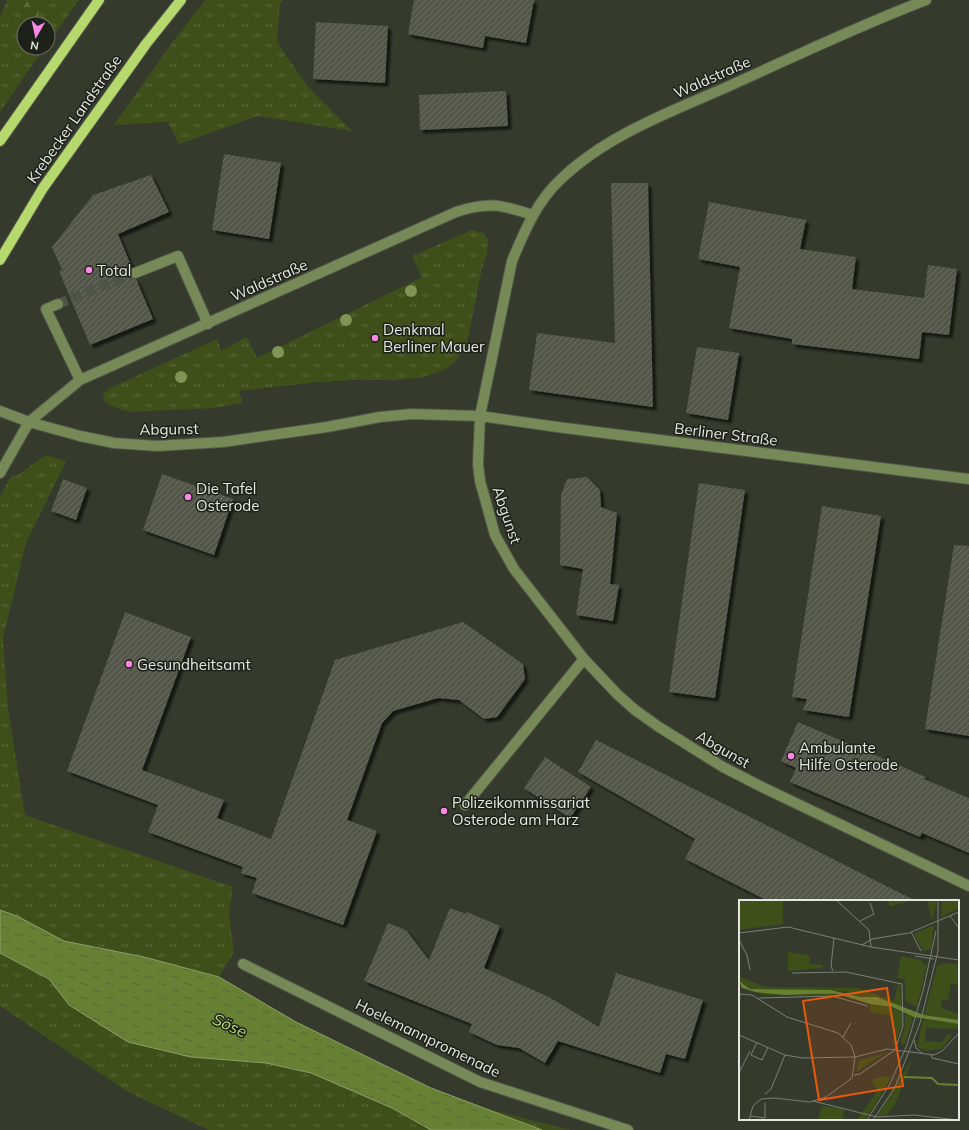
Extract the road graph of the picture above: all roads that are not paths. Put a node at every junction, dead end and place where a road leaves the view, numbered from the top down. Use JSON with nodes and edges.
{"nodes":[{"id":1,"x":98,"y":0,"type":"edge"},
{"id":2,"x":181,"y":0,"type":"edge"},
{"id":3,"x":926,"y":0,"type":"edge"},
{"id":4,"x":0,"y":141,"type":"edge"},
{"id":5,"x":533,"y":215,"type":"junction"},
{"id":6,"x":0,"y":260,"type":"edge"},
{"id":7,"x":135,"y":273,"type":"tunnel mouth"},
{"id":8,"x":58,"y":304,"type":"tunnel mouth"},
{"id":9,"x":208,"y":324,"type":"junction"},
{"id":10,"x":80,"y":380,"type":"junction"},
{"id":11,"x":0,"y":411,"type":"edge"},
{"id":12,"x":480,"y":416,"type":"junction"},
{"id":13,"x":30,"y":422,"type":"junction"},
{"id":14,"x":0,"y":473,"type":"edge"},
{"id":15,"x":969,"y":479,"type":"edge"},
{"id":16,"x":584,"y":659,"type":"junction"},
{"id":17,"x":465,"y":805,"type":"dead end"},
{"id":18,"x":969,"y":886,"type":"edge"},
{"id":19,"x":243,"y":964,"type":"dead end"},
{"id":20,"x":628,"y":1130,"type":"edge"}],
"edges":[{"from":1,"to":4,"type":"main road"},
{"from":2,"to":6,"type":"main road","name":"Krebecker Landstraße"},
{"from":3,"to":5,"type":"street","name":"Waldstraße"},
{"from":5,"to":9,"type":"street","name":"Waldstraße"},
{"from":5,"to":12,"type":"street","name":"Waldstraße"},
{"from":7,"to":9,"type":"street"},
{"from":8,"to":10,"type":"street"},
{"from":9,"to":10,"type":"street","name":"Waldstraße"},
{"from":10,"to":13,"type":"street","name":"Waldstraße"},
{"from":11,"to":13,"type":"street","name":"Abgunst"},
{"from":12,"to":13,"type":"street","name":"Abgunst"},
{"from":12,"to":15,"type":"street","name":"Berliner Straße"},
{"from":12,"to":16,"type":"street","name":"Abgunst"},
{"from":13,"to":14,"type":"street","name":"Waldstraße"},
{"from":16,"to":17,"type":"street"},
{"from":16,"to":18,"type":"street","name":"Abgunst"},
{"from":19,"to":20,"type":"street","name":"Hoelemannpromenade"}]}
